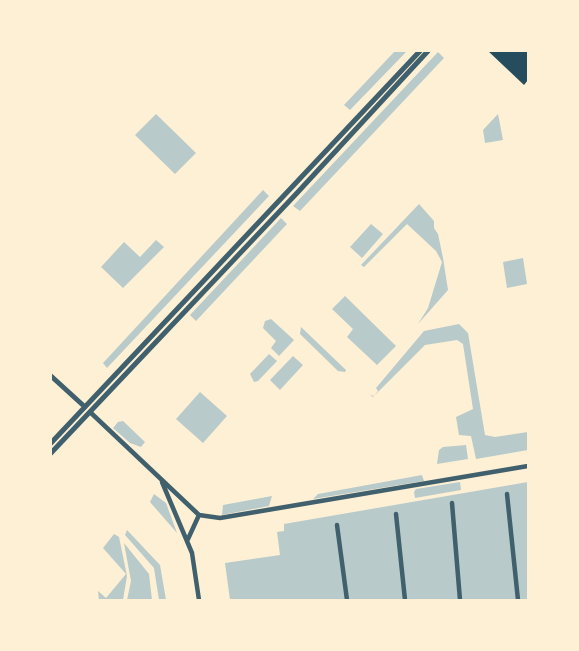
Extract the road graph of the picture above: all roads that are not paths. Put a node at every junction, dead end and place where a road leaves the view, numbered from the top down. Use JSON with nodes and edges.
{"nodes":[{"id":1,"x":420,"y":51,"type":"edge"},
{"id":2,"x":428,"y":51,"type":"edge"},
{"id":3,"x":291,"y":188,"type":"junction"},
{"id":4,"x":297,"y":193,"type":"junction"},
{"id":5,"x":281,"y":204,"type":"junction"},
{"id":6,"x":176,"y":315,"type":"junction"},
{"id":7,"x":51,"y":376,"type":"edge"},
{"id":8,"x":84,"y":407,"type":"junction"},
{"id":9,"x":90,"y":412,"type":"junction"},
{"id":10,"x":51,"y":443,"type":"edge"},
{"id":11,"x":51,"y":453,"type":"edge"},
{"id":12,"x":528,"y":466,"type":"edge"},
{"id":13,"x":159,"y":477,"type":"junction"},
{"id":14,"x":507,"y":494,"type":"dead end"},
{"id":15,"x":452,"y":503,"type":"dead end"},
{"id":16,"x":396,"y":514,"type":"dead end"},
{"id":17,"x":199,"y":515,"type":"junction"},
{"id":18,"x":337,"y":524,"type":"dead end"},
{"id":19,"x":187,"y":540,"type":"junction"},
{"id":20,"x":199,"y":600,"type":"edge"},
{"id":21,"x":346,"y":600,"type":"edge"},
{"id":22,"x":405,"y":600,"type":"edge"},
{"id":23,"x":460,"y":600,"type":"edge"},
{"id":24,"x":517,"y":600,"type":"edge"}],
"edges":[{"from":1,"to":3,"type":"street"},
{"from":2,"to":4,"type":"street"},
{"from":3,"to":4,"type":"street"},
{"from":3,"to":5,"type":"street"},
{"from":4,"to":5,"type":"street"},
{"from":5,"to":6,"type":"street"},
{"from":6,"to":8,"type":"street"},
{"from":6,"to":9,"type":"street"},
{"from":7,"to":8,"type":"street"},
{"from":8,"to":9,"type":"street"},
{"from":8,"to":10,"type":"street"},
{"from":9,"to":11,"type":"street"},
{"from":9,"to":13,"type":"street"},
{"from":12,"to":17,"type":"street"},
{"from":13,"to":17,"type":"street"},
{"from":13,"to":19,"type":"street"},
{"from":14,"to":24,"type":"street"},
{"from":15,"to":23,"type":"street"},
{"from":16,"to":22,"type":"street"},
{"from":17,"to":19,"type":"street"},
{"from":18,"to":21,"type":"street"},
{"from":19,"to":20,"type":"street"}]}
